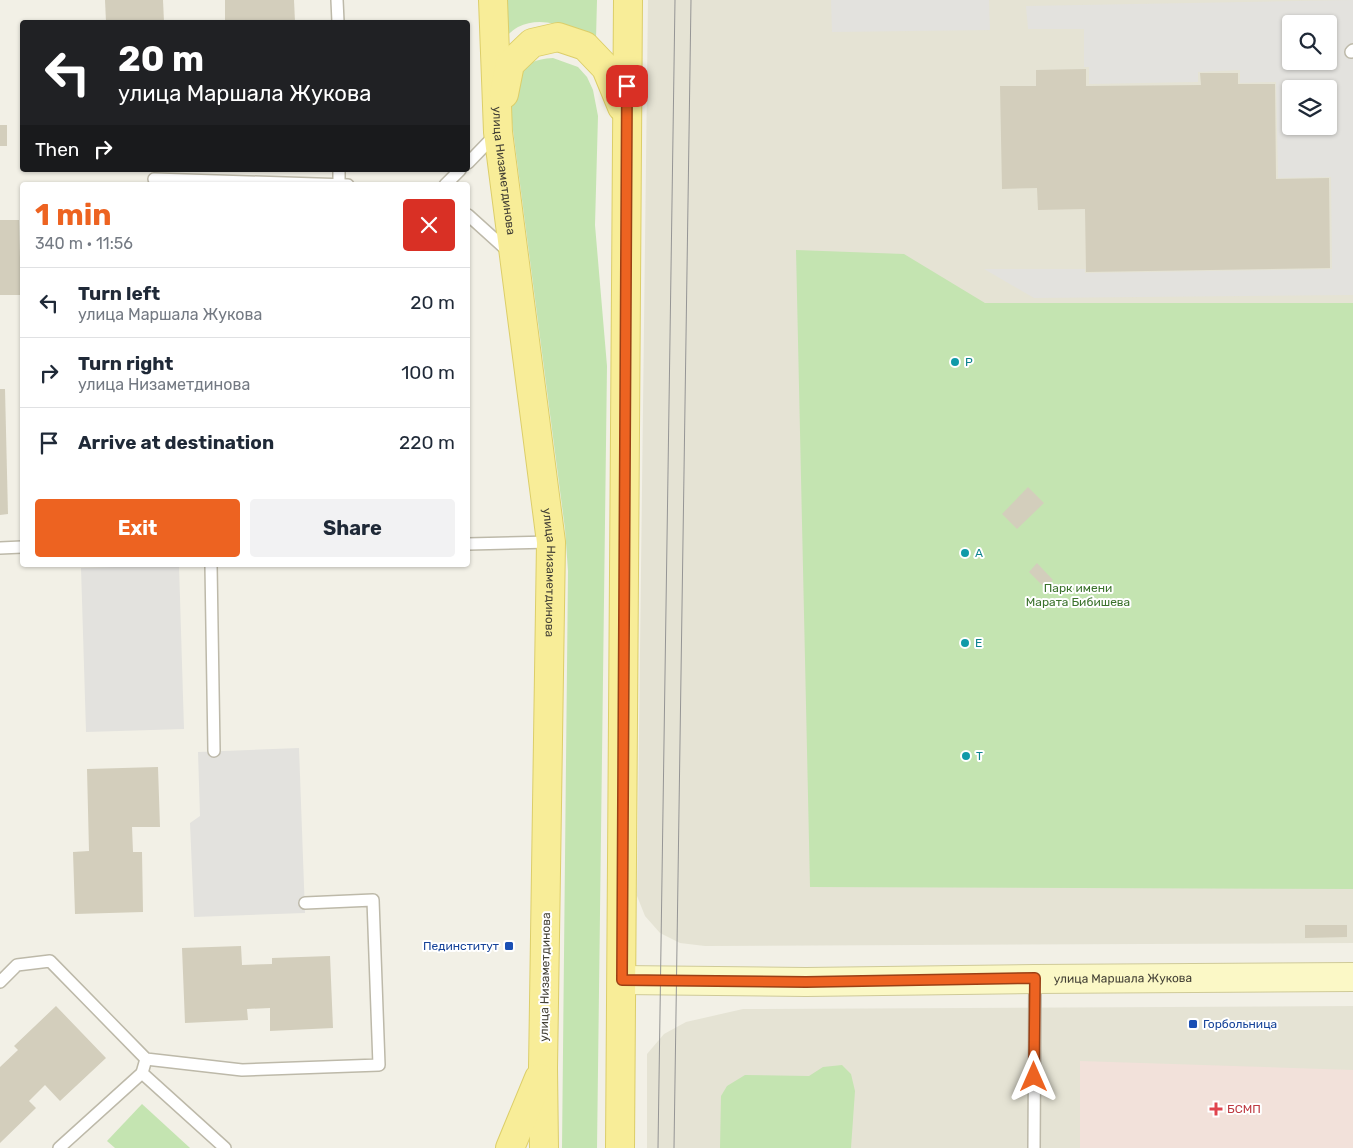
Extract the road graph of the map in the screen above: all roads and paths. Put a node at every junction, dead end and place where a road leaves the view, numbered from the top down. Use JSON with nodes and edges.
{"nodes":[{"id":1,"x":337,"y":0,"type":"edge"},
{"id":2,"x":493,"y":0,"type":"edge"},
{"id":3,"x":628,"y":0,"type":"edge"},
{"id":4,"x":338,"y":20,"type":"edge"},
{"id":5,"x":627,"y":120,"type":"junction"},
{"id":6,"x":498,"y":132,"type":"junction"},
{"id":7,"x":470,"y":161,"type":"edge"},
{"id":8,"x":458,"y":172,"type":"edge"},
{"id":9,"x":154,"y":180,"type":"dead end"},
{"id":10,"x":246,"y":182,"type":"edge"},
{"id":11,"x":448,"y":182,"type":"edge"},
{"id":12,"x":470,"y":217,"type":"edge"},
{"id":13,"x":515,"y":257,"type":"junction"},
{"id":14,"x":551,"y":542,"type":"junction"},
{"id":15,"x":470,"y":544,"type":"edge"},
{"id":16,"x":0,"y":548,"type":"edge"},
{"id":17,"x":20,"y":548,"type":"edge"},
{"id":18,"x":211,"y":567,"type":"edge"},
{"id":19,"x":214,"y":751,"type":"dead end"},
{"id":20,"x":305,"y":903,"type":"dead end"},
{"id":21,"x":1353,"y":977,"type":"edge"},
{"id":22,"x":1035,"y":978,"type":"junction"},
{"id":23,"x":622,"y":980,"type":"junction"},
{"id":24,"x":0,"y":982,"type":"edge"},
{"id":25,"x":146,"y":1059,"type":"junction"},
{"id":26,"x":543,"y":1068,"type":"junction"},
{"id":27,"x":142,"y":1073,"type":"junction"},
{"id":28,"x":59,"y":1148,"type":"edge"},
{"id":29,"x":225,"y":1148,"type":"edge"},
{"id":30,"x":510,"y":1148,"type":"edge"},
{"id":31,"x":544,"y":1148,"type":"edge"},
{"id":32,"x":620,"y":1148,"type":"edge"},
{"id":33,"x":1034,"y":1148,"type":"edge"}],
"edges":[{"from":1,"to":4,"type":"lane"},
{"from":2,"to":6,"type":"main road","name":"улица Низаметдинова"},
{"from":3,"to":5,"type":"main road"},
{"from":5,"to":6,"type":"main road"},
{"from":5,"to":23,"type":"main road"},
{"from":6,"to":7,"type":"lane"},
{"from":6,"to":13,"type":"main road","name":"улица Низаметдинова"},
{"from":8,"to":11,"type":"lane"},
{"from":9,"to":10,"type":"lane"},
{"from":12,"to":13,"type":"lane"},
{"from":13,"to":14,"type":"main road","name":"улица Низаметдинова"},
{"from":14,"to":15,"type":"lane"},
{"from":14,"to":26,"type":"main road","name":"улица Низаметдинова"},
{"from":16,"to":17,"type":"lane"},
{"from":18,"to":19,"type":"lane"},
{"from":20,"to":25,"type":"lane"},
{"from":21,"to":22,"type":"street","name":"улица Маршала Жукова"},
{"from":22,"to":23,"type":"street","name":"улица Маршала Жукова"},
{"from":22,"to":33,"type":"lane"},
{"from":23,"to":32,"type":"main road"},
{"from":24,"to":25,"type":"lane"},
{"from":25,"to":27,"type":"lane"},
{"from":26,"to":30,"type":"main road"},
{"from":26,"to":31,"type":"main road","name":"улица Низаметдинова"},
{"from":27,"to":28,"type":"lane"},
{"from":27,"to":29,"type":"lane"}]}
